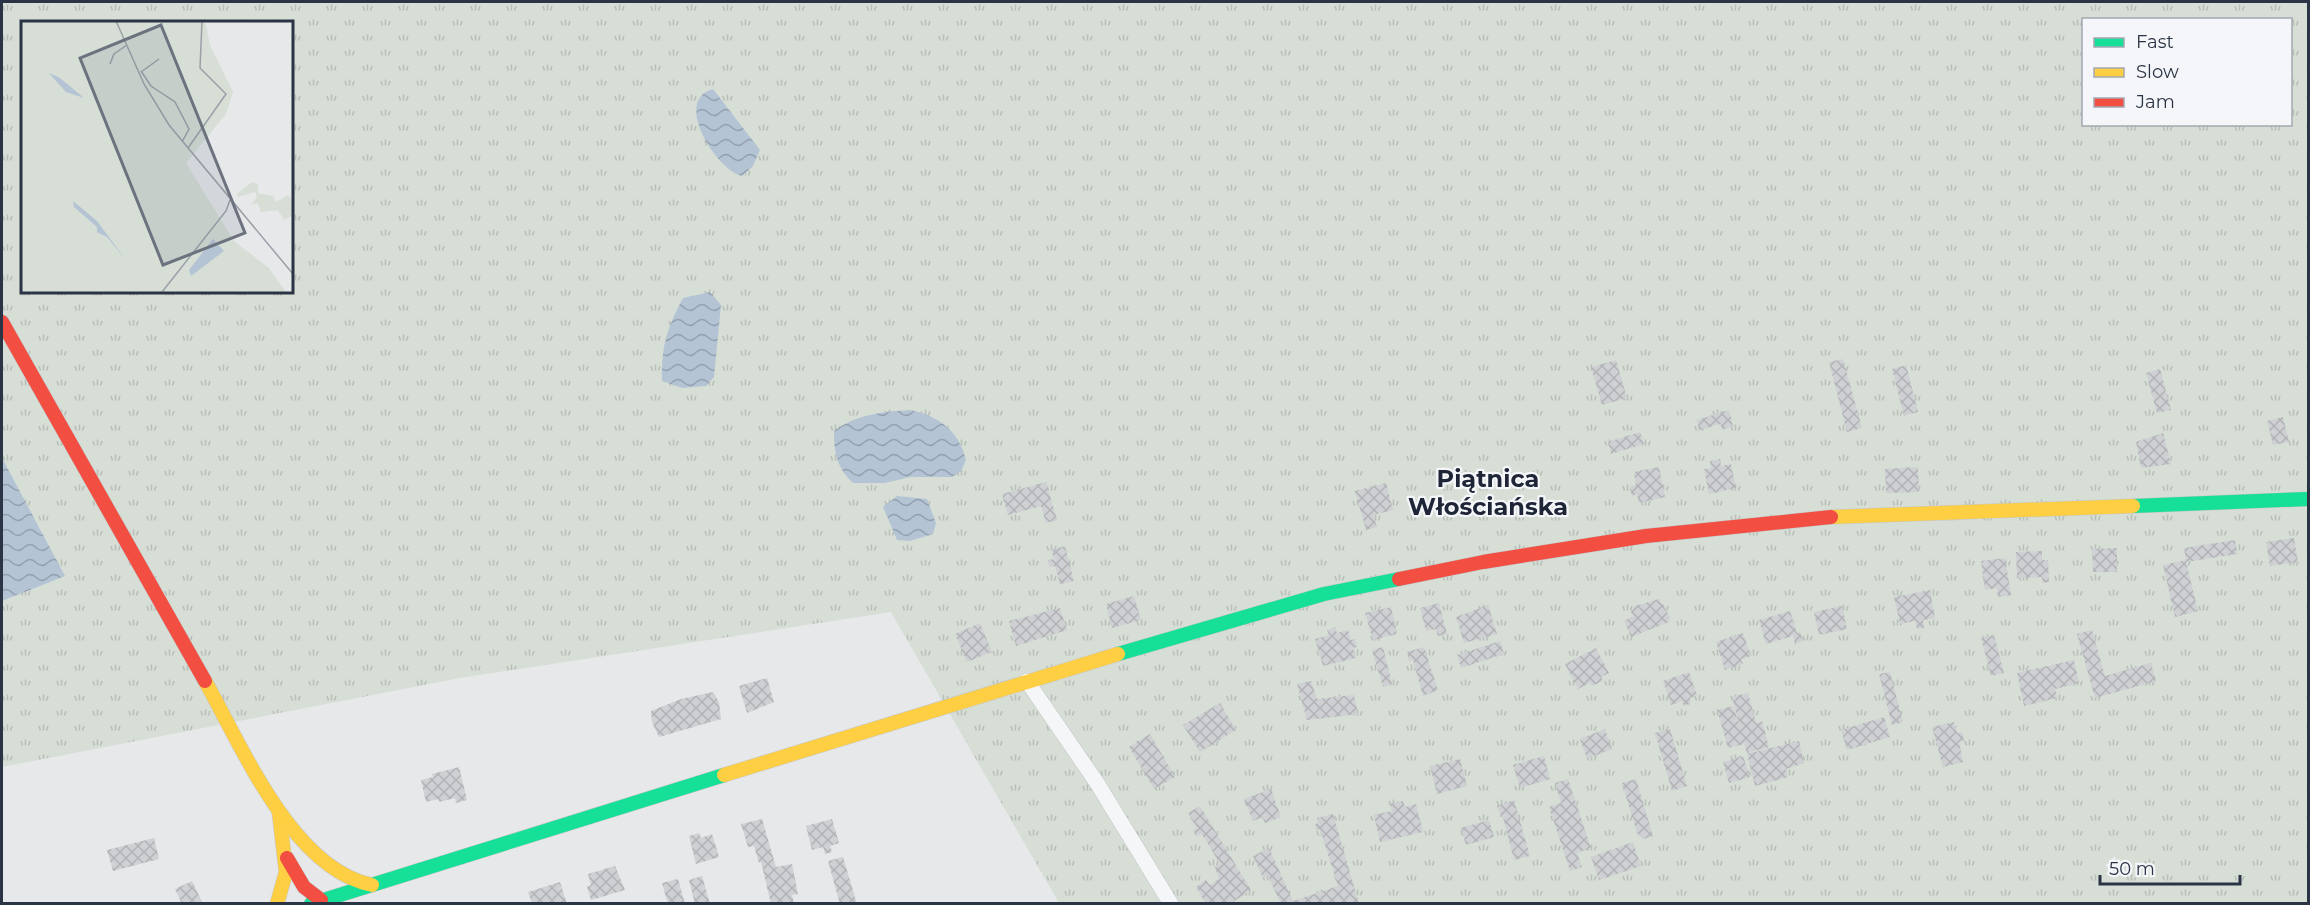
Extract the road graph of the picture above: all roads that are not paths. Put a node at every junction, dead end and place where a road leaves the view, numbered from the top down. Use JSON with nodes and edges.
{"nodes":[{"id":1,"x":2,"y":322,"type":"edge"},
{"id":2,"x":2308,"y":499,"type":"edge"},
{"id":3,"x":1028,"y":681,"type":"junction"},
{"id":4,"x":279,"y":812,"type":"junction"},
{"id":5,"x":314,"y":854,"type":"junction"},
{"id":6,"x":286,"y":856,"type":"junction"},
{"id":7,"x":372,"y":885,"type":"junction"},
{"id":8,"x":316,"y":902,"type":"edge"},
{"id":9,"x":277,"y":903,"type":"edge"},
{"id":10,"x":1171,"y":903,"type":"edge"}],
"edges":[{"from":1,"to":4,"type":"street"},
{"from":2,"to":3,"type":"street"},
{"from":3,"to":7,"type":"street"},
{"from":3,"to":10,"type":"street"},
{"from":4,"to":5,"type":"street"},
{"from":4,"to":6,"type":"street"},
{"from":5,"to":7,"type":"street"},
{"from":5,"to":8,"type":"street"},
{"from":6,"to":8,"type":"street"},
{"from":6,"to":9,"type":"street"},
{"from":7,"to":8,"type":"street"}]}
